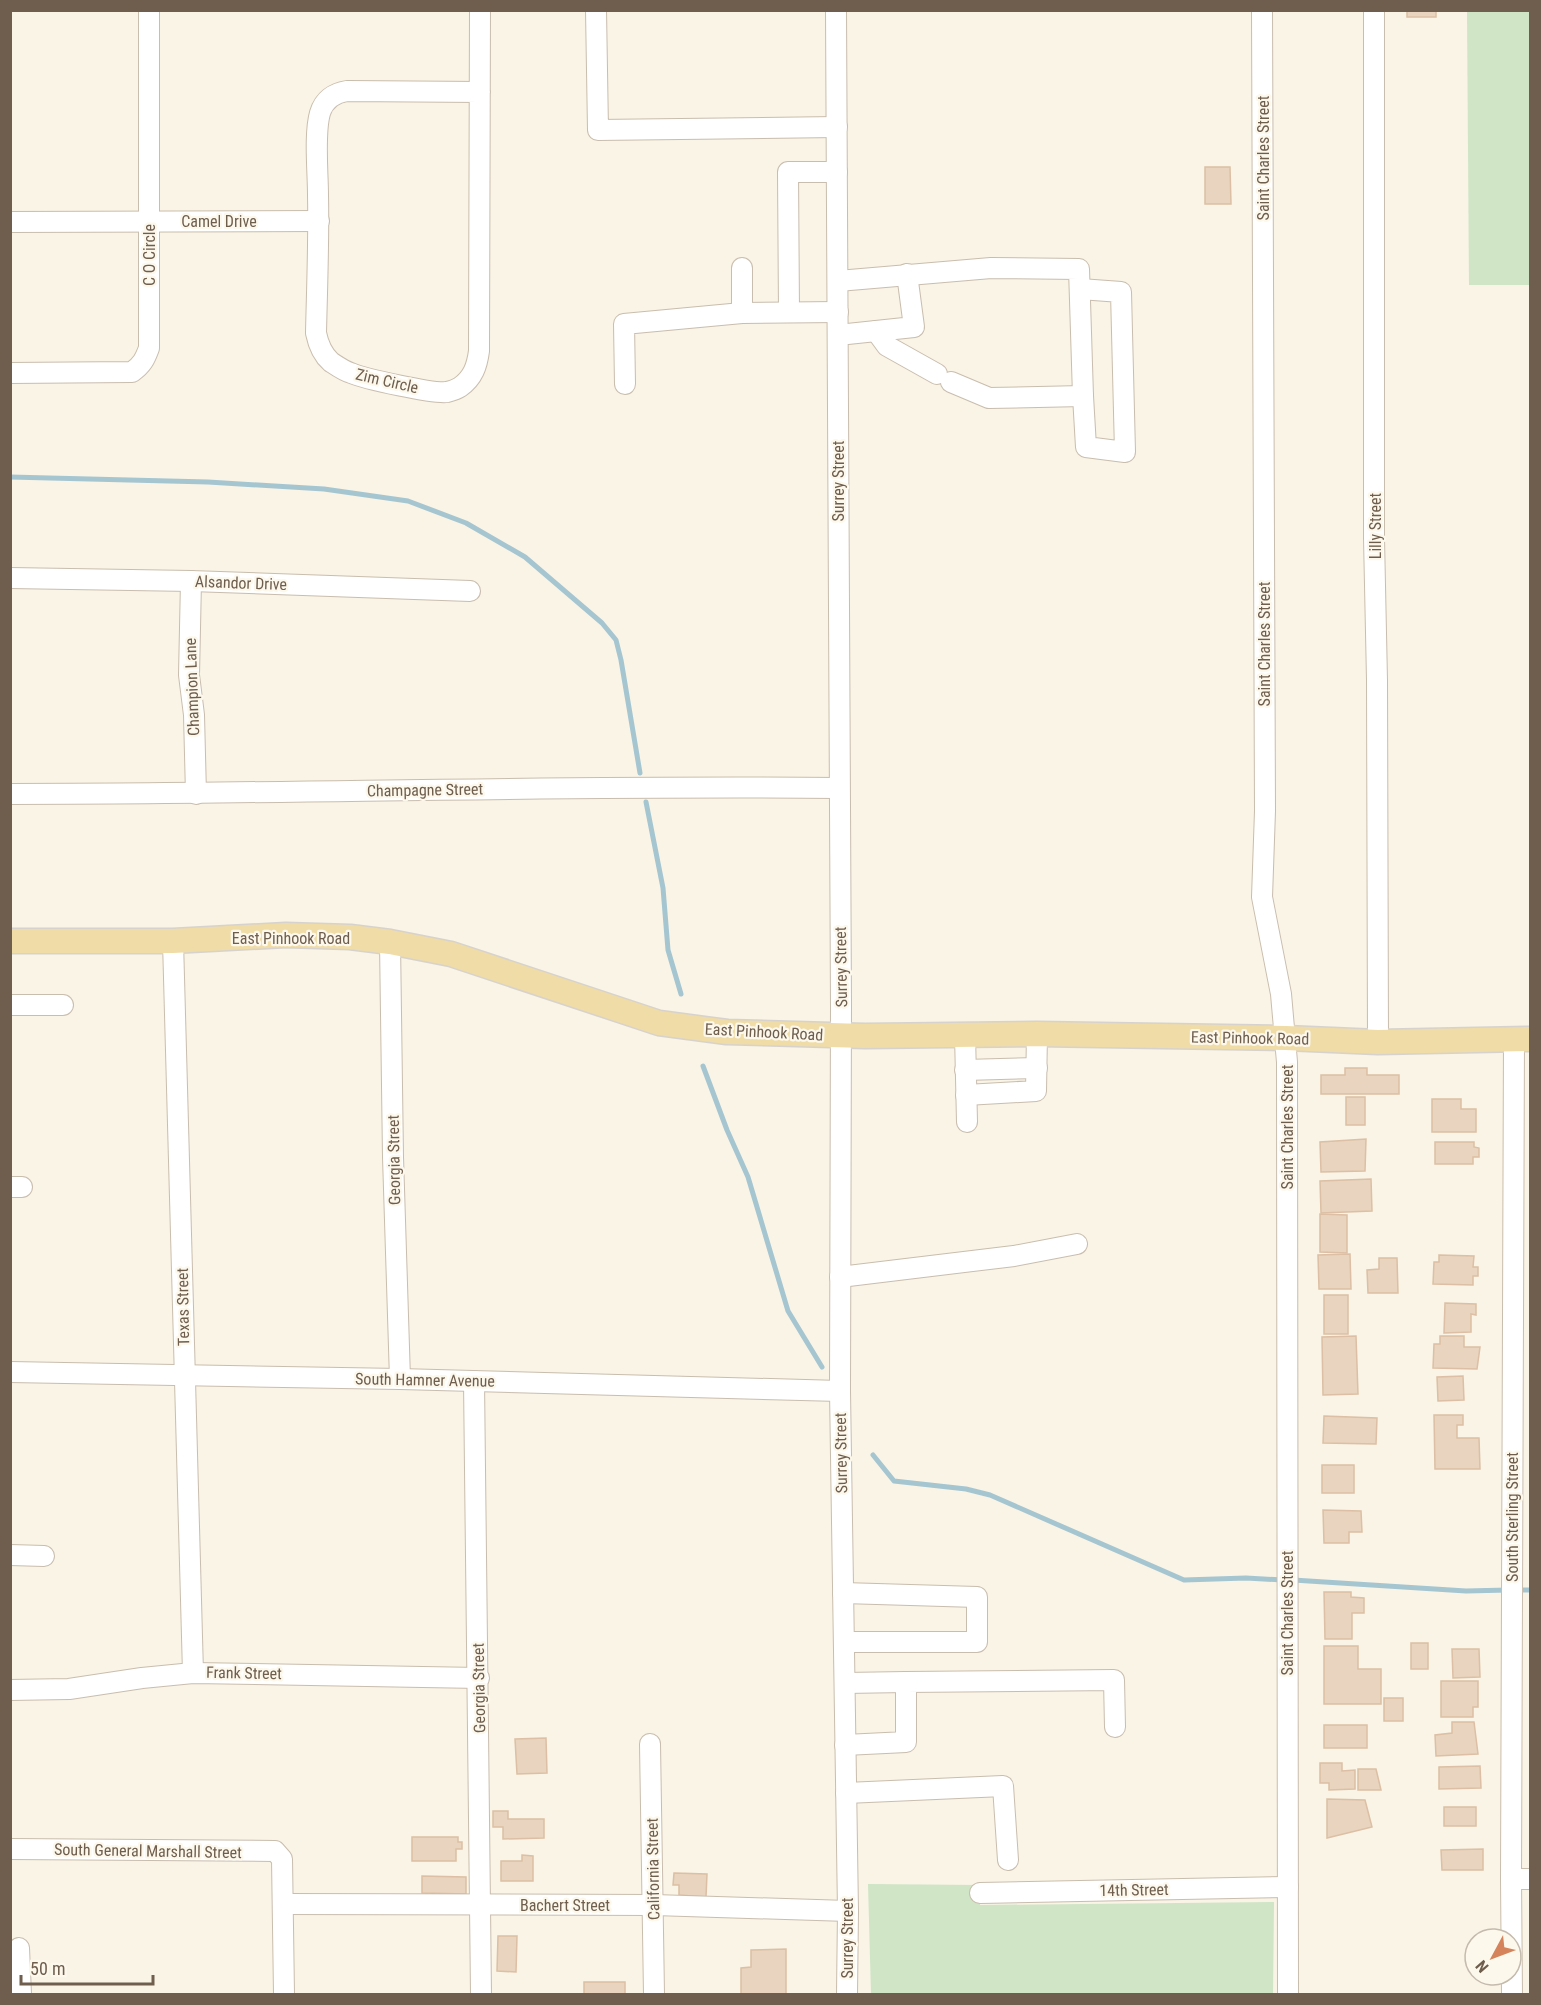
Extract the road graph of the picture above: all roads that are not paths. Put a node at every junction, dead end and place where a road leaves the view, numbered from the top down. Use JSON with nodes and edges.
{"nodes":[{"id":1,"x":149,"y":10,"type":"edge"},
{"id":2,"x":480,"y":10,"type":"edge"},
{"id":3,"x":596,"y":10,"type":"edge"},
{"id":4,"x":836,"y":10,"type":"edge"},
{"id":5,"x":1262,"y":10,"type":"edge"},
{"id":6,"x":1374,"y":10,"type":"edge"},
{"id":7,"x":480,"y":92,"type":"junction"},
{"id":8,"x":837,"y":127,"type":"junction"},
{"id":9,"x":837,"y":172,"type":"junction"},
{"id":10,"x":149,"y":220,"type":"junction"},
{"id":11,"x":10,"y":222,"type":"edge"},
{"id":12,"x":319,"y":222,"type":"junction"},
{"id":13,"x":742,"y":268,"type":"dead end"},
{"id":14,"x":907,"y":274,"type":"junction"},
{"id":15,"x":838,"y":281,"type":"junction"},
{"id":16,"x":1080,"y":289,"type":"junction"},
{"id":17,"x":789,"y":312,"type":"junction"},
{"id":18,"x":838,"y":312,"type":"junction"},
{"id":19,"x":742,"y":313,"type":"junction"},
{"id":20,"x":914,"y":327,"type":"junction"},
{"id":21,"x":876,"y":331,"type":"junction"},
{"id":22,"x":838,"y":335,"type":"junction"},
{"id":23,"x":919,"y":363,"type":"junction"},
{"id":24,"x":10,"y":373,"type":"edge"},
{"id":25,"x":625,"y":384,"type":"dead end"},
{"id":26,"x":1083,"y":396,"type":"junction"},
{"id":27,"x":10,"y":578,"type":"edge"},
{"id":28,"x":191,"y":581,"type":"junction"},
{"id":29,"x":470,"y":591,"type":"dead end"},
{"id":30,"x":839,"y":788,"type":"junction"},
{"id":31,"x":10,"y":794,"type":"edge"},
{"id":32,"x":195,"y":794,"type":"junction"},
{"id":33,"x":10,"y":941,"type":"edge"},
{"id":34,"x":173,"y":941,"type":"junction"},
{"id":35,"x":390,"y":942,"type":"junction"},
{"id":36,"x":10,"y":1005,"type":"edge"},
{"id":37,"x":63,"y":1005,"type":"dead end"},
{"id":38,"x":965,"y":1034,"type":"junction"},
{"id":39,"x":1037,"y":1034,"type":"junction"},
{"id":40,"x":841,"y":1035,"type":"junction"},
{"id":41,"x":1286,"y":1038,"type":"junction"},
{"id":42,"x":1522,"y":1039,"type":"edge"},
{"id":43,"x":1378,"y":1042,"type":"junction"},
{"id":44,"x":1037,"y":1068,"type":"junction"},
{"id":45,"x":965,"y":1070,"type":"junction"},
{"id":46,"x":966,"y":1095,"type":"junction"},
{"id":47,"x":966,"y":1122,"type":"dead end"},
{"id":48,"x":1077,"y":1244,"type":"dead end"},
{"id":49,"x":840,"y":1277,"type":"junction"},
{"id":50,"x":1522,"y":1318,"type":"edge"},
{"id":51,"x":10,"y":1372,"type":"edge"},
{"id":52,"x":185,"y":1375,"type":"junction"},
{"id":53,"x":399,"y":1379,"type":"junction"},
{"id":54,"x":474,"y":1381,"type":"junction"},
{"id":55,"x":840,"y":1391,"type":"junction"},
{"id":56,"x":10,"y":1555,"type":"edge"},
{"id":57,"x":44,"y":1556,"type":"dead end"},
{"id":58,"x":843,"y":1593,"type":"junction"},
{"id":59,"x":844,"y":1642,"type":"junction"},
{"id":60,"x":193,"y":1672,"type":"junction"},
{"id":61,"x":479,"y":1678,"type":"junction"},
{"id":62,"x":906,"y":1682,"type":"junction"},
{"id":63,"x":844,"y":1683,"type":"junction"},
{"id":64,"x":10,"y":1690,"type":"edge"},
{"id":65,"x":1115,"y":1727,"type":"dead end"},
{"id":66,"x":650,"y":1744,"type":"dead end"},
{"id":67,"x":845,"y":1745,"type":"junction"},
{"id":68,"x":846,"y":1793,"type":"junction"},
{"id":69,"x":10,"y":1849,"type":"edge"},
{"id":70,"x":1008,"y":1860,"type":"dead end"},
{"id":71,"x":1510,"y":1879,"type":"junction"},
{"id":72,"x":1530,"y":1879,"type":"edge"},
{"id":73,"x":1288,"y":1887,"type":"junction"},
{"id":74,"x":980,"y":1893,"type":"dead end"},
{"id":75,"x":283,"y":1904,"type":"junction"},
{"id":76,"x":481,"y":1905,"type":"junction"},
{"id":77,"x":654,"y":1905,"type":"junction"},
{"id":78,"x":848,"y":1911,"type":"junction"},
{"id":79,"x":18,"y":1948,"type":"dead end"},
{"id":80,"x":21,"y":1995,"type":"edge"},
{"id":81,"x":284,"y":1995,"type":"edge"},
{"id":82,"x":481,"y":1995,"type":"edge"},
{"id":83,"x":654,"y":1995,"type":"edge"},
{"id":84,"x":847,"y":1995,"type":"edge"},
{"id":85,"x":1288,"y":1995,"type":"edge"},
{"id":86,"x":1512,"y":1995,"type":"edge"}],
"edges":[{"from":1,"to":10,"type":"street","name":"C O Circle"},
{"from":2,"to":7,"type":"street","name":"Zim Circle"},
{"from":3,"to":8,"type":"street"},
{"from":4,"to":8,"type":"street","name":"Surrey Street"},
{"from":5,"to":41,"type":"street","name":"Saint Charles Street"},
{"from":6,"to":43,"type":"street","name":"Lilly Street"},
{"from":7,"to":12,"type":"street","name":"Zim Circle"},
{"from":7,"to":12,"type":"street","name":"Zim Circle"},
{"from":8,"to":9,"type":"street","name":"Surrey Street"},
{"from":9,"to":15,"type":"street","name":"Surrey Street"},
{"from":9,"to":17,"type":"street"},
{"from":10,"to":11,"type":"street","name":"Camel Drive"},
{"from":10,"to":12,"type":"street","name":"Camel Drive"},
{"from":10,"to":24,"type":"street","name":"C O Circle"},
{"from":13,"to":19,"type":"street"},
{"from":14,"to":15,"type":"street"},
{"from":14,"to":16,"type":"street"},
{"from":14,"to":20,"type":"street"},
{"from":15,"to":18,"type":"street","name":"Surrey Street"},
{"from":16,"to":26,"type":"street"},
{"from":16,"to":26,"type":"street"},
{"from":17,"to":18,"type":"street"},
{"from":17,"to":19,"type":"street"},
{"from":18,"to":22,"type":"street","name":"Surrey Street"},
{"from":19,"to":25,"type":"street"},
{"from":20,"to":21,"type":"street"},
{"from":20,"to":23,"type":"street"},
{"from":21,"to":22,"type":"street"},
{"from":21,"to":23,"type":"street"},
{"from":22,"to":30,"type":"street","name":"Surrey Street"},
{"from":23,"to":26,"type":"street"},
{"from":27,"to":28,"type":"street","name":"Alsandor Drive"},
{"from":28,"to":29,"type":"street","name":"Alsandor Drive"},
{"from":28,"to":32,"type":"street","name":"Champion Lane"},
{"from":30,"to":32,"type":"street","name":"Champagne Street"},
{"from":30,"to":40,"type":"street","name":"Surrey Street"},
{"from":31,"to":32,"type":"street","name":"Champagne Street"},
{"from":33,"to":34,"type":"main road","name":"East Pinhook Road"},
{"from":34,"to":35,"type":"main road","name":"East Pinhook Road"},
{"from":34,"to":52,"type":"street","name":"Texas Street"},
{"from":35,"to":40,"type":"main road","name":"East Pinhook Road"},
{"from":35,"to":53,"type":"street","name":"Georgia Street"},
{"from":36,"to":37,"type":"street"},
{"from":38,"to":39,"type":"main road","name":"East Pinhook Road"},
{"from":38,"to":40,"type":"main road","name":"East Pinhook Road"},
{"from":38,"to":45,"type":"street"},
{"from":39,"to":41,"type":"main road","name":"East Pinhook Road"},
{"from":39,"to":44,"type":"street"},
{"from":40,"to":49,"type":"street","name":"Surrey Street"},
{"from":41,"to":43,"type":"main road","name":"East Pinhook Road"},
{"from":41,"to":73,"type":"street","name":"Saint Charles Street"},
{"from":42,"to":43,"type":"main road","name":"East Pinhook Road"},
{"from":42,"to":50,"type":"street","name":"South Sterling Street"},
{"from":44,"to":45,"type":"street"},
{"from":44,"to":46,"type":"street"},
{"from":45,"to":46,"type":"street"},
{"from":46,"to":47,"type":"street"},
{"from":48,"to":49,"type":"street"},
{"from":49,"to":55,"type":"street","name":"Surrey Street"},
{"from":50,"to":71,"type":"street","name":"South Sterling Street"},
{"from":51,"to":52,"type":"street","name":"South Hamner Avenue"},
{"from":52,"to":53,"type":"street","name":"South Hamner Avenue"},
{"from":52,"to":60,"type":"street","name":"Texas Street"},
{"from":53,"to":54,"type":"street","name":"South Hamner Avenue"},
{"from":54,"to":55,"type":"street","name":"South Hamner Avenue"},
{"from":54,"to":61,"type":"street","name":"Georgia Street"},
{"from":55,"to":58,"type":"street","name":"Surrey Street"},
{"from":56,"to":57,"type":"street"},
{"from":58,"to":59,"type":"street","name":"Surrey Street"},
{"from":58,"to":59,"type":"street"},
{"from":59,"to":63,"type":"street","name":"Surrey Street"},
{"from":60,"to":61,"type":"street","name":"Frank Street"},
{"from":60,"to":64,"type":"street","name":"Frank Street"},
{"from":61,"to":76,"type":"street","name":"Georgia Street"},
{"from":62,"to":63,"type":"street"},
{"from":62,"to":65,"type":"street"},
{"from":62,"to":67,"type":"street"},
{"from":63,"to":67,"type":"street","name":"Surrey Street"},
{"from":66,"to":77,"type":"street","name":"California Street"},
{"from":67,"to":68,"type":"street","name":"Surrey Street"},
{"from":68,"to":70,"type":"street"},
{"from":68,"to":78,"type":"street","name":"Surrey Street"},
{"from":69,"to":75,"type":"street","name":"South General Marshall Street"},
{"from":71,"to":72,"type":"street"},
{"from":71,"to":86,"type":"street","name":"South Sterling Street"},
{"from":73,"to":74,"type":"street","name":"14th Street"},
{"from":73,"to":85,"type":"street","name":"Saint Charles Street"},
{"from":75,"to":76,"type":"street","name":"Bachert Street"},
{"from":75,"to":81,"type":"street"},
{"from":76,"to":77,"type":"street","name":"Bachert Street"},
{"from":76,"to":82,"type":"street","name":"Georgia Street"},
{"from":77,"to":78,"type":"street","name":"Bachert Street"},
{"from":77,"to":83,"type":"street","name":"California Street"},
{"from":78,"to":84,"type":"street","name":"Surrey Street"},
{"from":79,"to":80,"type":"street"}]}
